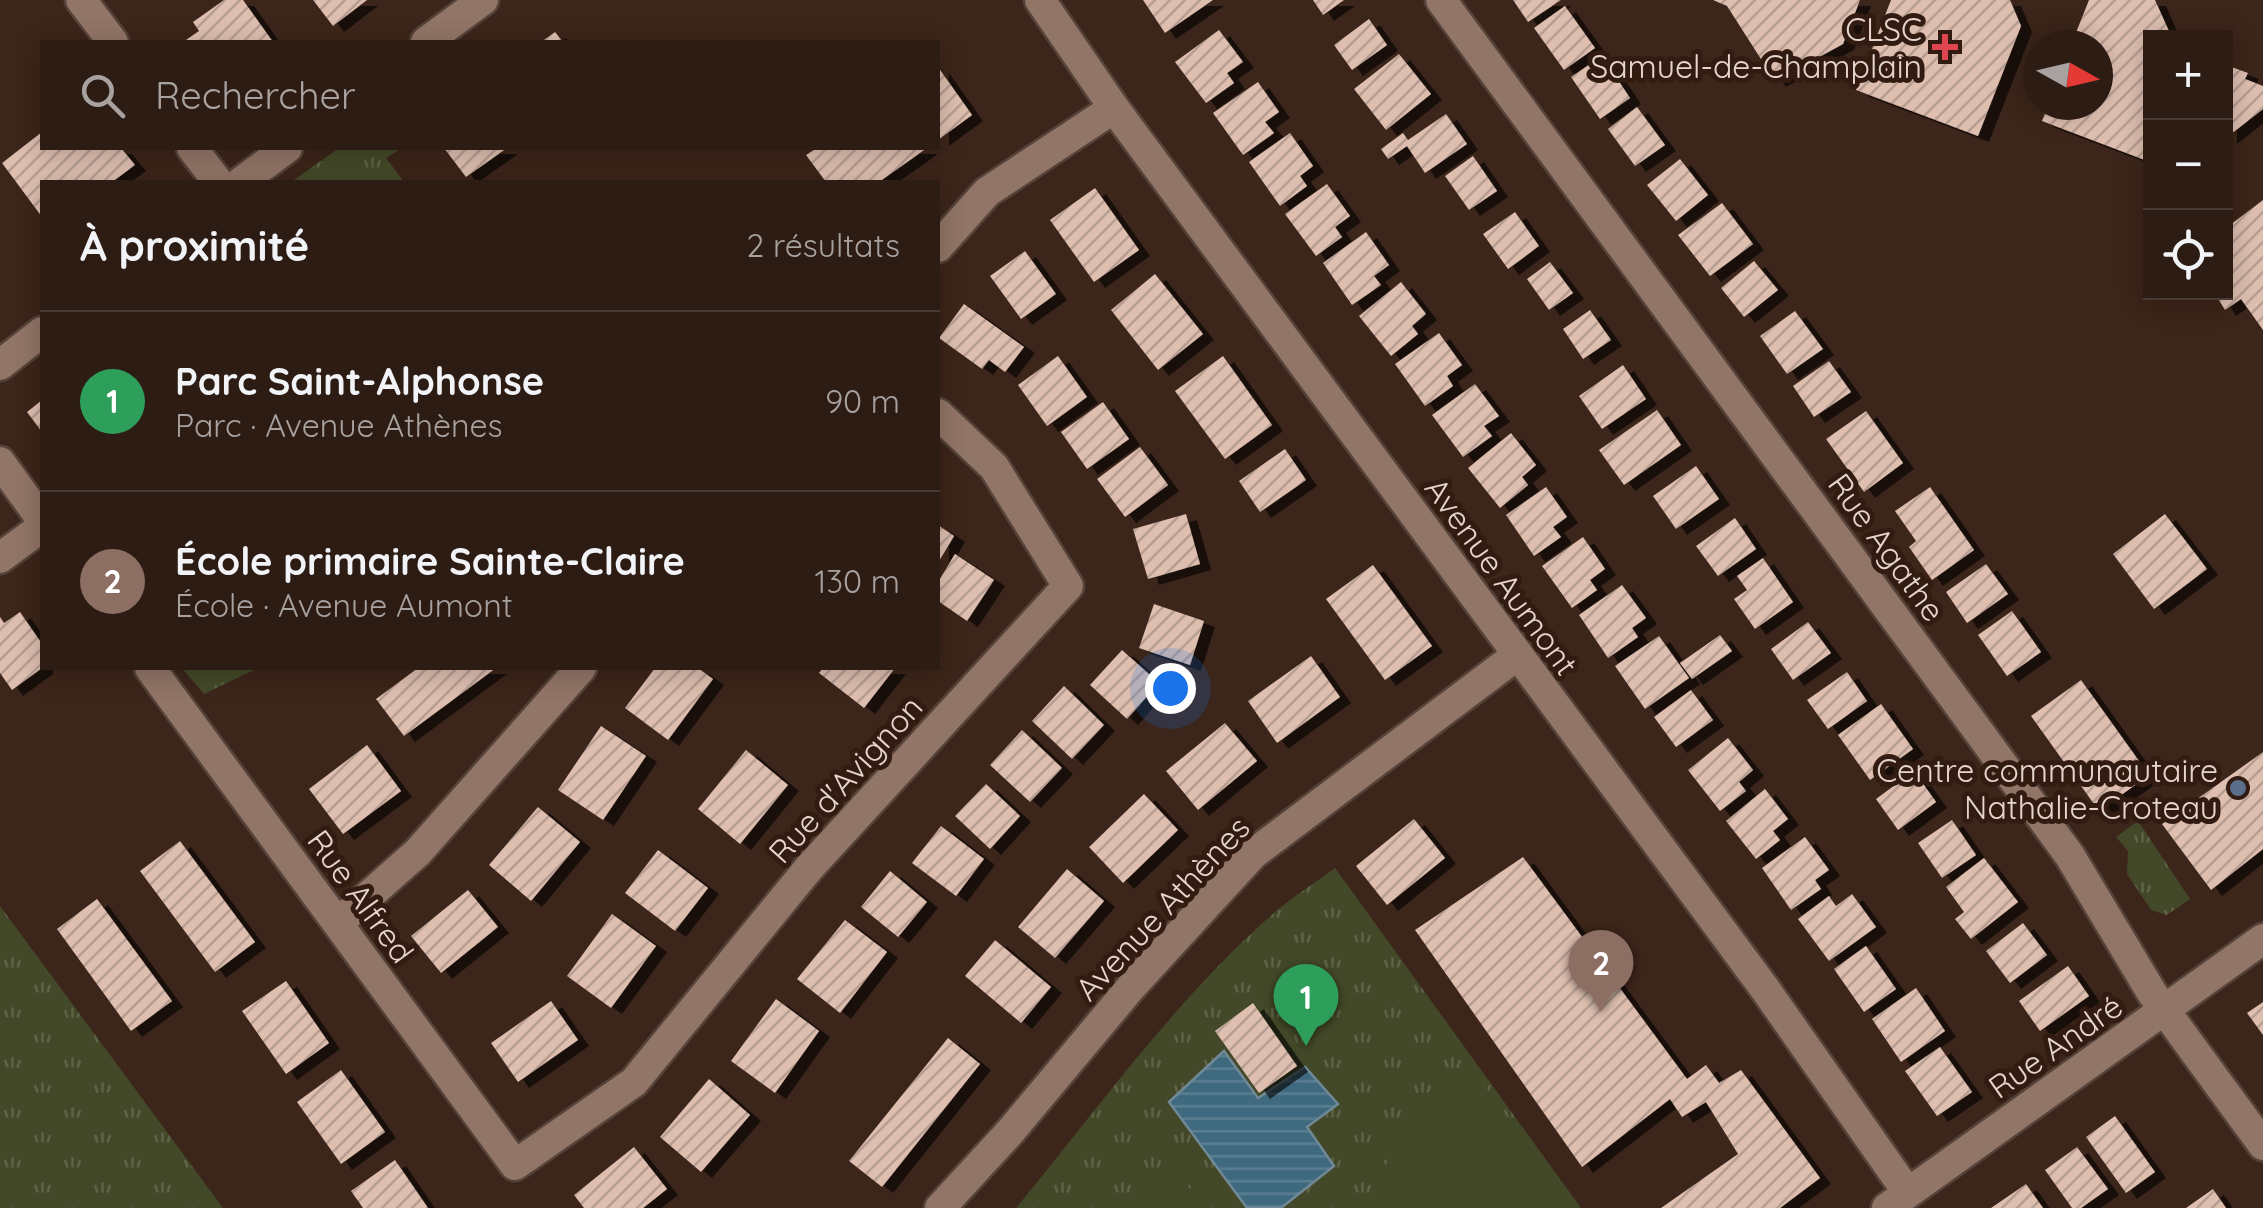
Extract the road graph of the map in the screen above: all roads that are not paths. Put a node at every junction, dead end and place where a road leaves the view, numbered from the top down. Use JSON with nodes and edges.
{"nodes":[{"id":1,"x":81,"y":0,"type":"edge"},
{"id":2,"x":483,"y":0,"type":"edge"},
{"id":3,"x":1040,"y":0,"type":"edge"},
{"id":4,"x":1441,"y":0,"type":"edge"},
{"id":5,"x":111,"y":40,"type":"edge"},
{"id":6,"x":429,"y":40,"type":"edge"},
{"id":7,"x":1114,"y":108,"type":"junction"},
{"id":8,"x":194,"y":150,"type":"edge"},
{"id":9,"x":284,"y":150,"type":"edge"},
{"id":10,"x":216,"y":180,"type":"edge"},
{"id":11,"x":244,"y":180,"type":"edge"},
{"id":12,"x":940,"y":245,"type":"edge"},
{"id":13,"x":40,"y":334,"type":"edge"},
{"id":14,"x":0,"y":364,"type":"edge"},
{"id":15,"x":940,"y":416,"type":"edge"},
{"id":16,"x":0,"y":462,"type":"edge"},
{"id":17,"x":40,"y":520,"type":"edge"},
{"id":18,"x":40,"y":525,"type":"edge"},
{"id":19,"x":0,"y":558,"type":"edge"},
{"id":20,"x":1516,"y":656,"type":"junction"},
{"id":21,"x":151,"y":670,"type":"edge"},
{"id":22,"x":579,"y":670,"type":"edge"},
{"id":23,"x":338,"y":923,"type":"junction"},
{"id":24,"x":2263,"y":940,"type":"edge"},
{"id":25,"x":2166,"y":1009,"type":"junction"},
{"id":26,"x":2263,"y":1145,"type":"edge"},
{"id":27,"x":516,"y":1166,"type":"joint"},
{"id":28,"x":1898,"y":1201,"type":"edge"},
{"id":29,"x":940,"y":1208,"type":"edge"}],
"edges":[{"from":1,"to":5,"type":"street"},
{"from":2,"to":6,"type":"street"},
{"from":3,"to":7,"type":"street","name":"Avenue Aumont"},
{"from":4,"to":25,"type":"street","name":"Rue Agathe"},
{"from":7,"to":12,"type":"street"},
{"from":7,"to":20,"type":"street","name":"Avenue Aumont"},
{"from":8,"to":10,"type":"street"},
{"from":9,"to":11,"type":"street"},
{"from":13,"to":14,"type":"street"},
{"from":15,"to":27,"type":"street","name":"Rue d'Avignon"},
{"from":16,"to":17,"type":"street"},
{"from":18,"to":19,"type":"street"},
{"from":20,"to":28,"type":"street","name":"Avenue Aumont"},
{"from":20,"to":29,"type":"street","name":"Avenue Athènes"},
{"from":21,"to":23,"type":"street","name":"Rue Alfred"},
{"from":22,"to":23,"type":"street"},
{"from":23,"to":27,"type":"street","name":"Rue Alfred"},
{"from":24,"to":25,"type":"street","name":"Rue André"},
{"from":25,"to":26,"type":"street","name":"Rue Agathe"},
{"from":25,"to":28,"type":"street","name":"Rue André"}]}
